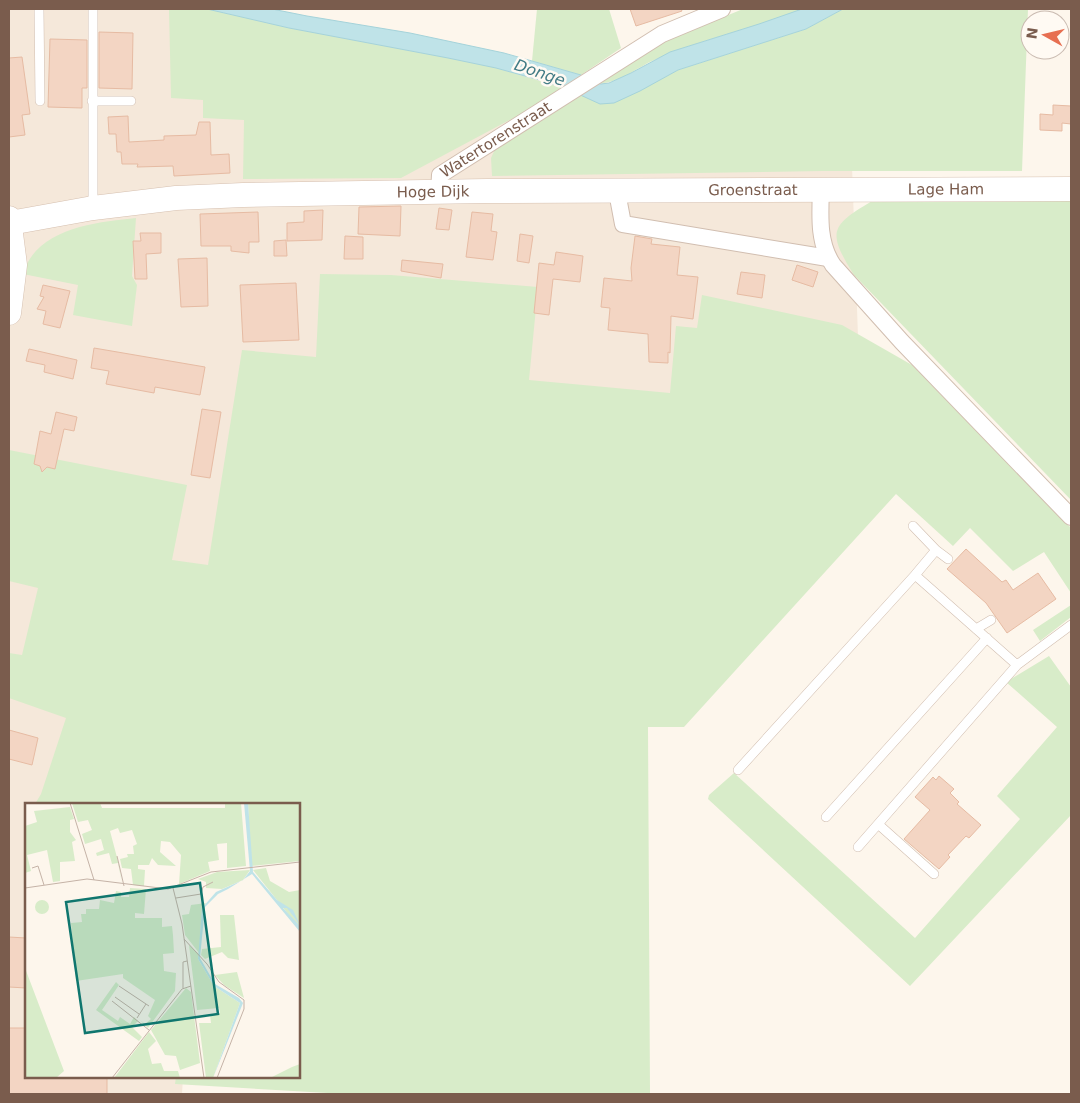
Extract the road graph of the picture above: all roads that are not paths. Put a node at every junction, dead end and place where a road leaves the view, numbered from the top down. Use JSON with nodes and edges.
{"nodes":[{"id":1,"x":39,"y":9,"type":"edge"},
{"id":2,"x":93,"y":9,"type":"edge"},
{"id":3,"x":722,"y":9,"type":"edge"},
{"id":4,"x":40,"y":101,"type":"dead end"},
{"id":5,"x":92,"y":101,"type":"junction"},
{"id":6,"x":131,"y":101,"type":"dead end"},
{"id":7,"x":1071,"y":189,"type":"edge"},
{"id":8,"x":821,"y":190,"type":"junction"},
{"id":9,"x":617,"y":192,"type":"junction"},
{"id":10,"x":439,"y":193,"type":"junction"},
{"id":11,"x":93,"y":208,"type":"junction"},
{"id":12,"x":10,"y":220,"type":"edge"},
{"id":13,"x":828,"y":258,"type":"junction"},
{"id":14,"x":9,"y":313,"type":"edge"},
{"id":15,"x":1071,"y":517,"type":"edge"},
{"id":16,"x":913,"y":526,"type":"dead end"},
{"id":17,"x":936,"y":550,"type":"junction"},
{"id":18,"x":948,"y":559,"type":"dead end"},
{"id":19,"x":916,"y":575,"type":"junction"},
{"id":20,"x":991,"y":620,"type":"dead end"},
{"id":21,"x":1071,"y":625,"type":"edge"},
{"id":22,"x":976,"y":629,"type":"junction"},
{"id":23,"x":987,"y":638,"type":"junction"},
{"id":24,"x":1017,"y":665,"type":"junction"},
{"id":25,"x":738,"y":770,"type":"dead end"},
{"id":26,"x":826,"y":817,"type":"dead end"},
{"id":27,"x":878,"y":824,"type":"junction"},
{"id":28,"x":858,"y":847,"type":"dead end"},
{"id":29,"x":934,"y":874,"type":"dead end"}],
"edges":[{"from":1,"to":4,"type":"lane"},
{"from":2,"to":5,"type":"lane"},
{"from":3,"to":10,"type":"street","name":"Watertorenstraat"},
{"from":5,"to":6,"type":"lane"},
{"from":5,"to":11,"type":"lane"},
{"from":7,"to":8,"type":"street","name":"Lage Ham"},
{"from":8,"to":9,"type":"street","name":"Groenstraat"},
{"from":8,"to":13,"type":"street","name":"Groenstraat"},
{"from":9,"to":10,"type":"street","name":"Hoge Dijk"},
{"from":9,"to":13,"type":"street"},
{"from":10,"to":11,"type":"street","name":"Hoge Dijk"},
{"from":11,"to":12,"type":"street","name":"Hoge Dijk"},
{"from":12,"to":14,"type":"street"},
{"from":13,"to":15,"type":"street"},
{"from":16,"to":17,"type":"lane"},
{"from":17,"to":18,"type":"lane"},
{"from":17,"to":19,"type":"lane"},
{"from":19,"to":22,"type":"lane"},
{"from":19,"to":25,"type":"lane"},
{"from":20,"to":22,"type":"lane"},
{"from":21,"to":24,"type":"lane"},
{"from":22,"to":23,"type":"lane"},
{"from":23,"to":24,"type":"lane"},
{"from":23,"to":26,"type":"lane"},
{"from":24,"to":27,"type":"lane"},
{"from":27,"to":28,"type":"lane"},
{"from":27,"to":29,"type":"lane"}]}
